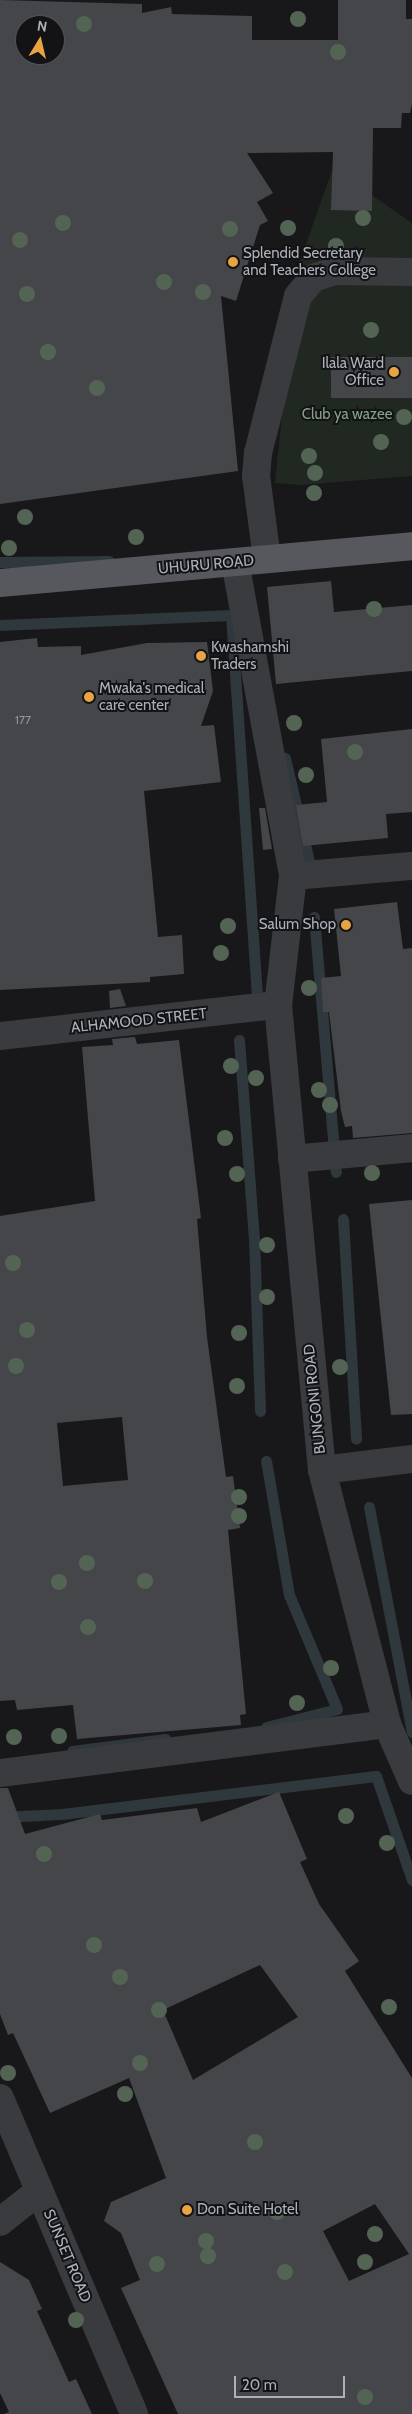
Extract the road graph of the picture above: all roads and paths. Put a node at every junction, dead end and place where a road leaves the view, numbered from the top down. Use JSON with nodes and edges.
{"nodes":[{"id":1,"x":412,"y":272,"type":"edge"},
{"id":2,"x":412,"y":546,"type":"edge"},
{"id":3,"x":267,"y":560,"type":"junction"},
{"id":4,"x":235,"y":562,"type":"junction"},
{"id":5,"x":0,"y":583,"type":"edge"},
{"id":6,"x":412,"y":866,"type":"edge"},
{"id":7,"x":293,"y":876,"type":"junction"},
{"id":8,"x":278,"y":1005,"type":"junction"},
{"id":9,"x":0,"y":1036,"type":"edge"},
{"id":10,"x":412,"y":1148,"type":"edge"},
{"id":11,"x":292,"y":1159,"type":"junction"},
{"id":12,"x":412,"y":1459,"type":"edge"},
{"id":13,"x":322,"y":1470,"type":"junction"},
{"id":14,"x":387,"y":1724,"type":"junction"},
{"id":15,"x":0,"y":1773,"type":"edge"},
{"id":16,"x":412,"y":1781,"type":"edge"},
{"id":17,"x":0,"y":2098,"type":"edge"},
{"id":18,"x":39,"y":2191,"type":"junction"},
{"id":19,"x":0,"y":2222,"type":"edge"},
{"id":20,"x":134,"y":2414,"type":"edge"}],
"edges":[{"from":1,"to":3,"type":"street"},
{"from":2,"to":3,"type":"main road","name":"UHURU ROAD"},
{"from":3,"to":4,"type":"main road","name":"UHURU ROAD"},
{"from":4,"to":5,"type":"main road","name":"UHURU ROAD"},
{"from":4,"to":7,"type":"street","name":"BUNGONI ROAD"},
{"from":6,"to":7,"type":"street"},
{"from":7,"to":8,"type":"street","name":"BUNGONI ROAD"},
{"from":8,"to":9,"type":"street","name":"ALHAMOOD STREET"},
{"from":8,"to":11,"type":"street","name":"BUNGONI ROAD"},
{"from":10,"to":11,"type":"street"},
{"from":11,"to":13,"type":"street","name":"BUNGONI ROAD"},
{"from":12,"to":13,"type":"street"},
{"from":13,"to":14,"type":"street","name":"BUNGONI ROAD"},
{"from":14,"to":15,"type":"street"},
{"from":14,"to":16,"type":"street","name":"BUNGONI ROAD"},
{"from":17,"to":18,"type":"street","name":"SUNSET ROAD"},
{"from":18,"to":19,"type":"street"},
{"from":18,"to":20,"type":"street","name":"SUNSET ROAD"}]}
